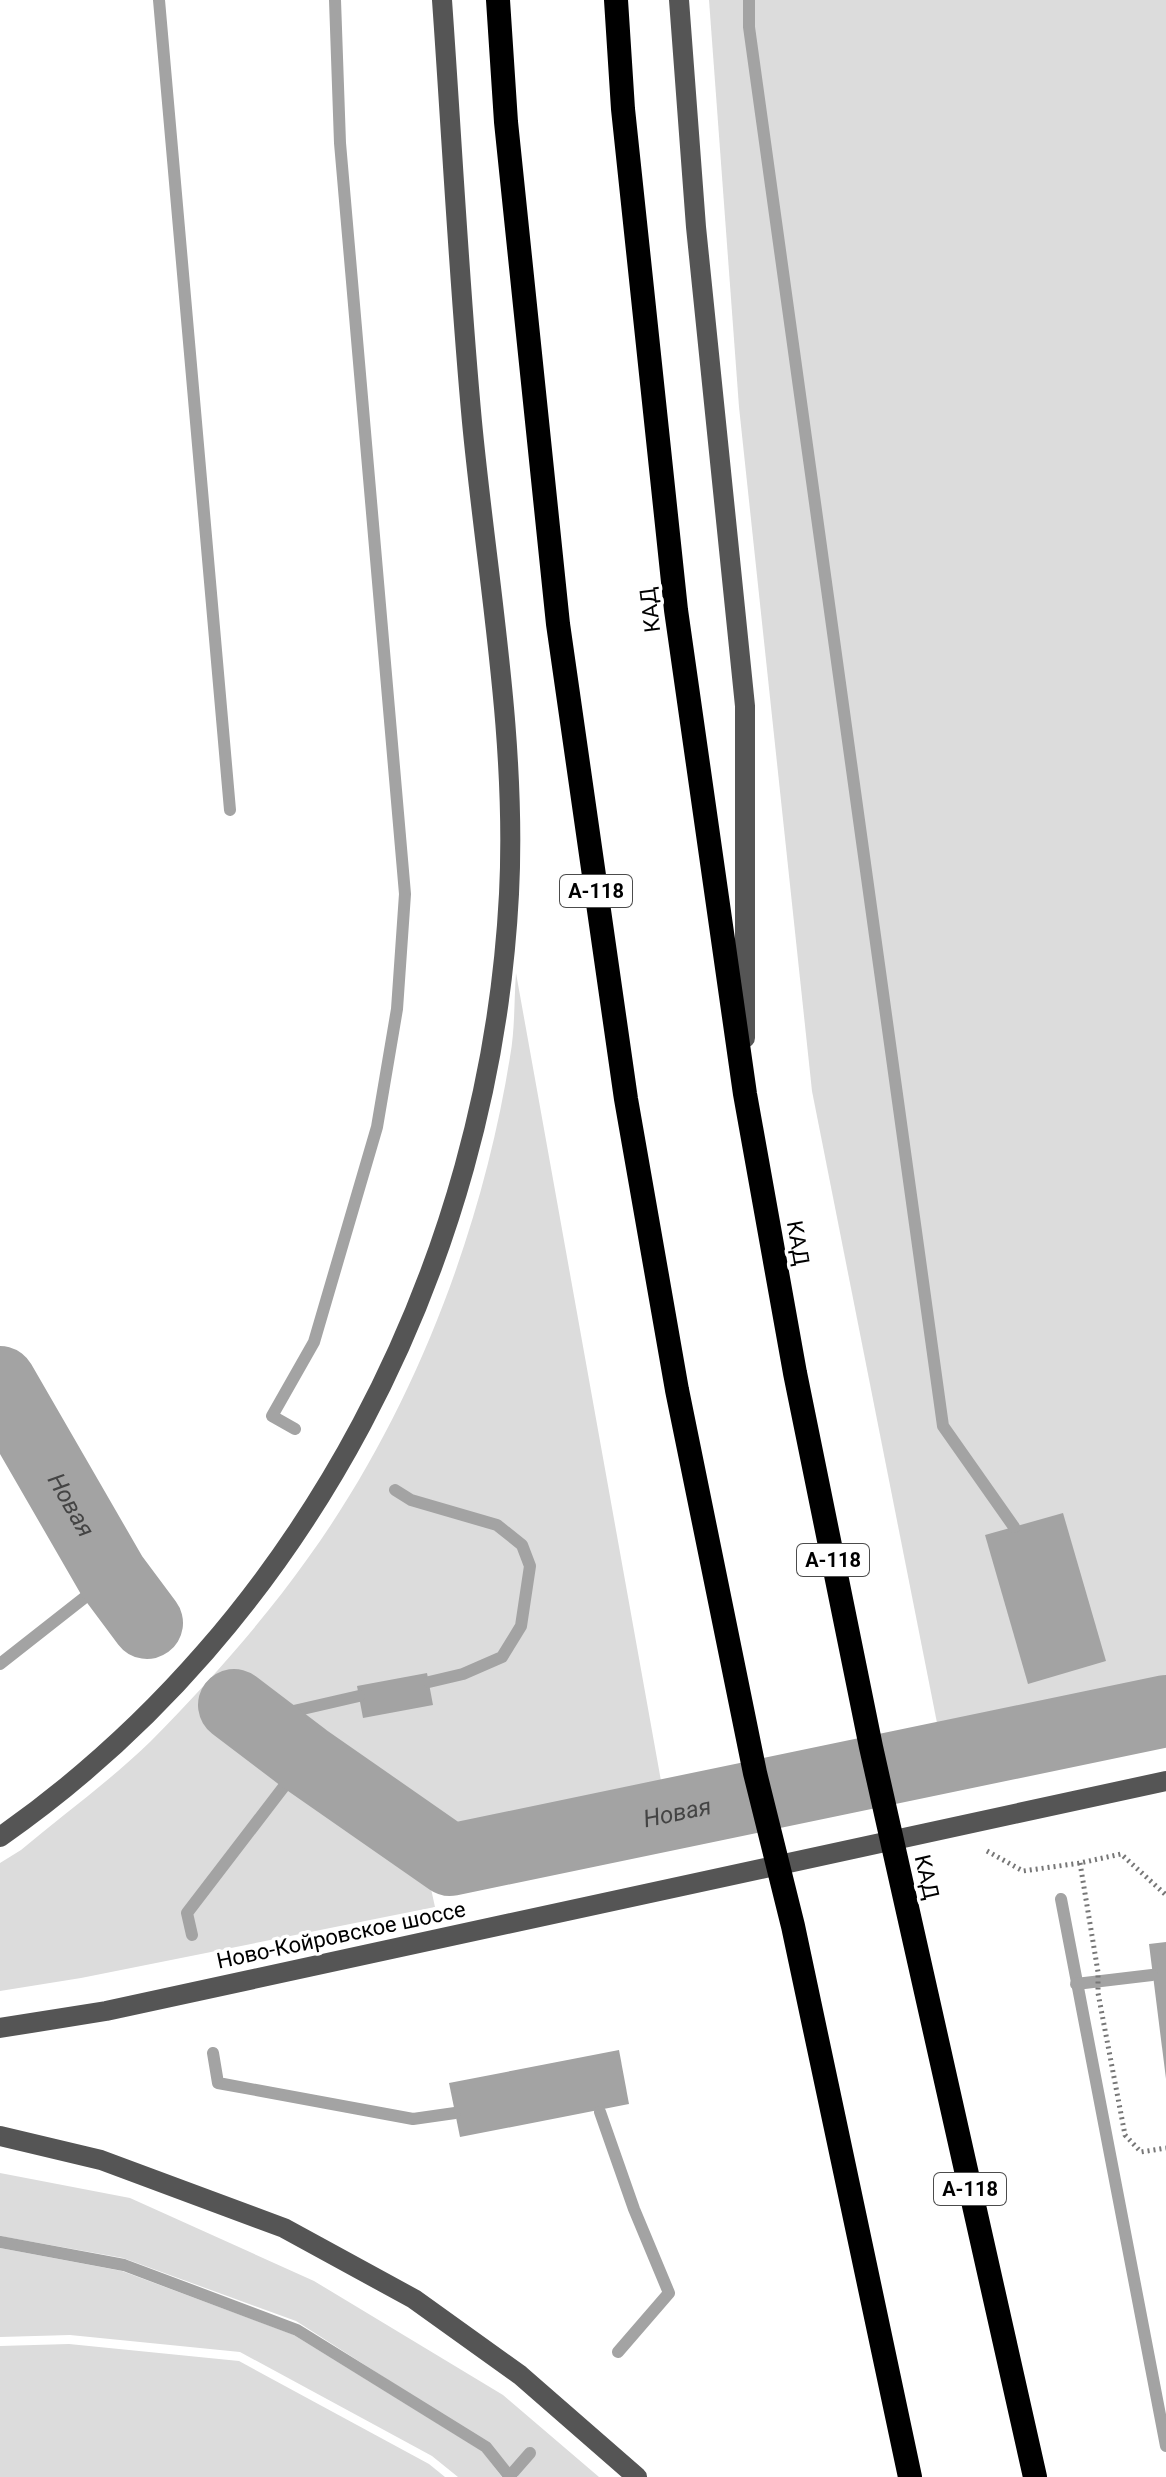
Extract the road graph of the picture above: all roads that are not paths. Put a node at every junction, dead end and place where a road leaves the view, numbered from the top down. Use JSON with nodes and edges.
{"nodes":[{"id":1,"x":442,"y":0,"type":"edge"},
{"id":2,"x":498,"y":0,"type":"edge"},
{"id":3,"x":616,"y":0,"type":"edge"},
{"id":4,"x":679,"y":0,"type":"edge"},
{"id":5,"x":745,"y":1094,"type":"junction"},
{"id":6,"x":1166,"y":1781,"type":"edge"},
{"id":7,"x":0,"y":1837,"type":"edge"},
{"id":8,"x":0,"y":2028,"type":"edge"},
{"id":9,"x":0,"y":2136,"type":"edge"},
{"id":10,"x":637,"y":2477,"type":"edge"},
{"id":11,"x":910,"y":2477,"type":"edge"},
{"id":12,"x":1035,"y":2477,"type":"edge"}],
"edges":[{"from":1,"to":7,"type":"street"},
{"from":2,"to":11,"type":"highway","number":"А-118"},
{"from":3,"to":5,"type":"highway","name":"КАД","number":"А-118"},
{"from":4,"to":5,"type":"street"},
{"from":5,"to":12,"type":"highway","name":"КАД","number":"А-118"},
{"from":6,"to":8,"type":"street","name":"Ново-Койровское шоссе"},
{"from":9,"to":10,"type":"street"}]}
